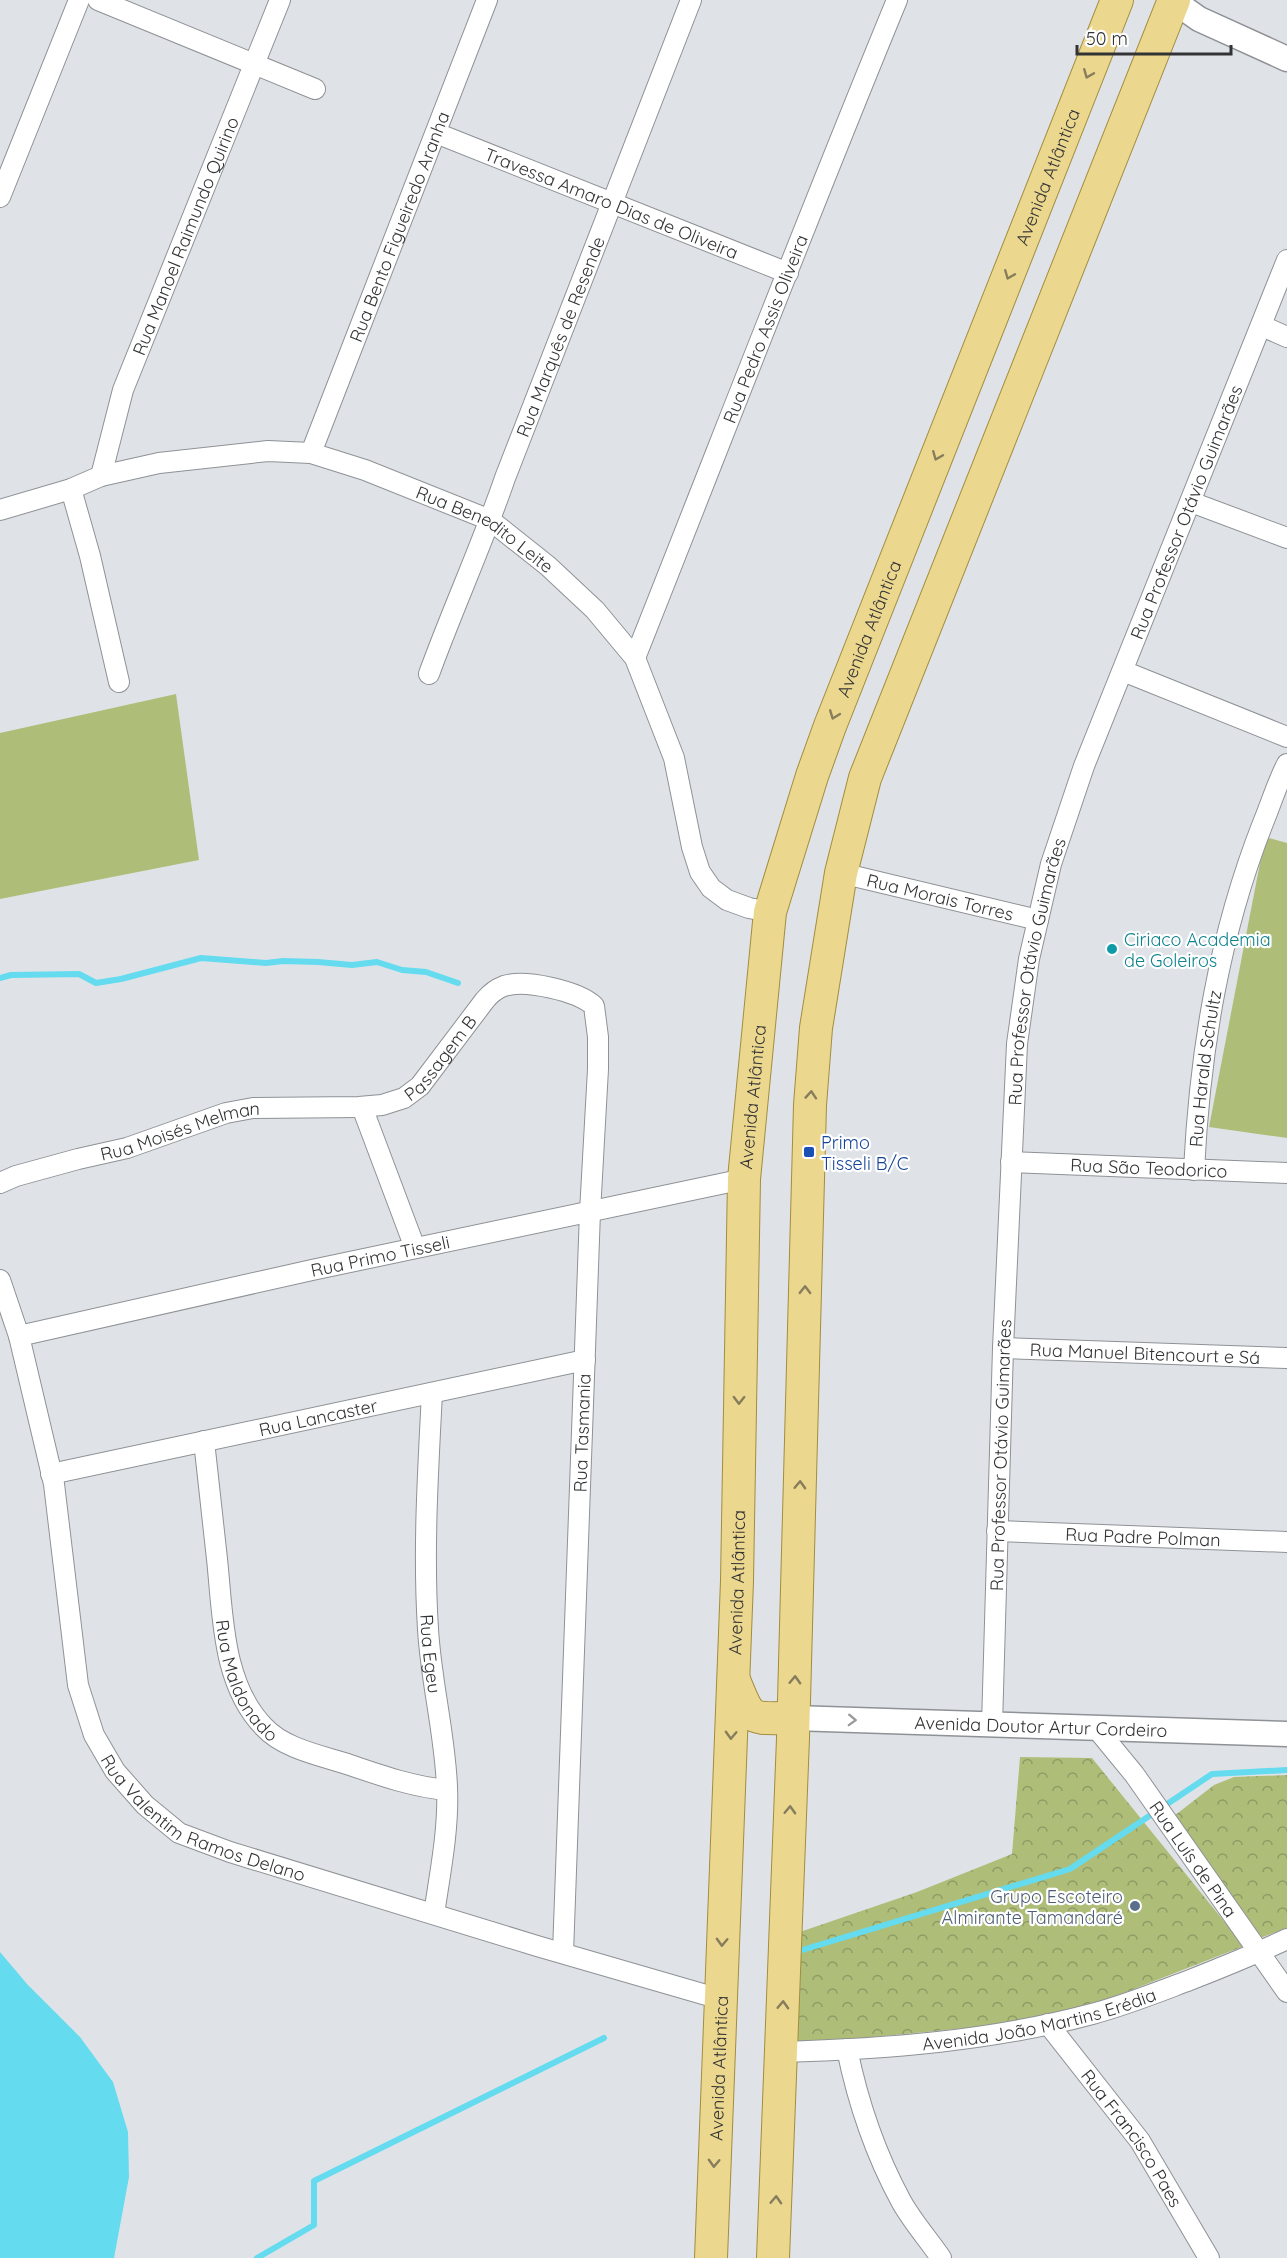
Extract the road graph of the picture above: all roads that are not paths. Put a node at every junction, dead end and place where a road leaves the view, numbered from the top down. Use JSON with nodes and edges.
{"nodes":[{"id":1,"x":79,"y":0,"type":"edge"},
{"id":2,"x":98,"y":0,"type":"edge"},
{"id":3,"x":280,"y":0,"type":"edge"},
{"id":4,"x":487,"y":0,"type":"edge"},
{"id":5,"x":691,"y":0,"type":"edge"},
{"id":6,"x":897,"y":0,"type":"edge"},
{"id":7,"x":1117,"y":0,"type":"edge"},
{"id":8,"x":1173,"y":1,"type":"edge"},
{"id":9,"x":1287,"y":59,"type":"edge"},
{"id":10,"x":255,"y":63,"type":"junction"},
{"id":11,"x":315,"y":89,"type":"dead end"},
{"id":12,"x":436,"y":133,"type":"junction"},
{"id":13,"x":0,"y":197,"type":"edge"},
{"id":14,"x":612,"y":202,"type":"junction"},
{"id":15,"x":1287,"y":260,"type":"edge"},
{"id":16,"x":788,"y":273,"type":"junction"},
{"id":17,"x":1262,"y":326,"type":"junction"},
{"id":18,"x":1287,"y":337,"type":"edge"},
{"id":19,"x":310,"y":453,"type":"junction"},
{"id":20,"x":101,"y":476,"type":"junction"},
{"id":21,"x":71,"y":489,"type":"junction"},
{"id":22,"x":1191,"y":502,"type":"junction"},
{"id":23,"x":0,"y":510,"type":"edge"},
{"id":24,"x":490,"y":520,"type":"junction"},
{"id":25,"x":1287,"y":538,"type":"edge"},
{"id":26,"x":635,"y":658,"type":"junction"},
{"id":27,"x":1123,"y":671,"type":"junction"},
{"id":28,"x":429,"y":674,"type":"dead end"},
{"id":29,"x":119,"y":682,"type":"dead end"},
{"id":30,"x":1287,"y":737,"type":"edge"},
{"id":31,"x":1287,"y":764,"type":"edge"},
{"id":32,"x":841,"y":873,"type":"junction"},
{"id":33,"x":770,"y":912,"type":"junction"},
{"id":34,"x":1038,"y":920,"type":"junction"},
{"id":35,"x":505,"y":986,"type":"joint"},
{"id":36,"x":362,"y":1107,"type":"junction"},
{"id":37,"x":1011,"y":1162,"type":"junction"},
{"id":38,"x":1194,"y":1170,"type":"junction"},
{"id":39,"x":1287,"y":1173,"type":"edge"},
{"id":40,"x":744,"y":1179,"type":"junction"},
{"id":41,"x":0,"y":1183,"type":"edge"},
{"id":42,"x":590,"y":1212,"type":"junction"},
{"id":43,"x":415,"y":1248,"type":"junction"},
{"id":44,"x":0,"y":1280,"type":"edge"},
{"id":45,"x":18,"y":1336,"type":"junction"},
{"id":46,"x":1003,"y":1348,"type":"junction"},
{"id":47,"x":1287,"y":1358,"type":"edge"},
{"id":48,"x":585,"y":1360,"type":"junction"},
{"id":49,"x":432,"y":1393,"type":"junction"},
{"id":50,"x":204,"y":1441,"type":"junction"},
{"id":51,"x":51,"y":1474,"type":"junction"},
{"id":52,"x":997,"y":1531,"type":"junction"},
{"id":53,"x":1287,"y":1542,"type":"edge"},
{"id":54,"x":733,"y":1677,"type":"junction"},
{"id":55,"x":794,"y":1718,"type":"junction"},
{"id":56,"x":992,"y":1725,"type":"junction"},
{"id":57,"x":1097,"y":1729,"type":"junction"},
{"id":58,"x":1287,"y":1734,"type":"edge"},
{"id":59,"x":447,"y":1790,"type":"junction"},
{"id":60,"x":434,"y":1914,"type":"junction"},
{"id":61,"x":1287,"y":1939,"type":"edge"},
{"id":62,"x":563,"y":1953,"type":"junction"},
{"id":63,"x":1259,"y":1953,"type":"junction"},
{"id":64,"x":1287,"y":1992,"type":"edge"},
{"id":65,"x":720,"y":2000,"type":"junction"},
{"id":66,"x":1048,"y":2024,"type":"junction"},
{"id":67,"x":847,"y":2049,"type":"junction"},
{"id":68,"x":781,"y":2052,"type":"junction"},
{"id":69,"x":711,"y":2258,"type":"edge"},
{"id":70,"x":773,"y":2258,"type":"edge"},
{"id":71,"x":941,"y":2258,"type":"edge"},
{"id":72,"x":1209,"y":2258,"type":"edge"}],
"edges":[{"from":1,"to":13,"type":"street"},
{"from":2,"to":10,"type":"street"},
{"from":3,"to":10,"type":"street","name":"Rua Manoel Raimundo Quirino"},
{"from":4,"to":12,"type":"street","name":"Rua Bento Figueiredo Aranha"},
{"from":5,"to":14,"type":"street","name":"Rua Marquês de Resende"},
{"from":6,"to":16,"type":"street","name":"Rua Pedro Assis Oliveira"},
{"from":7,"to":33,"type":"main road","name":"Avenida Atlântica","one_way":true},
{"from":8,"to":9,"type":"street"},
{"from":8,"to":32,"type":"main road"},
{"from":10,"to":11,"type":"street"},
{"from":10,"to":20,"type":"street","name":"Rua Manoel Raimundo Quirino"},
{"from":12,"to":14,"type":"street","name":"Travessa Amaro Dias de Oliveira"},
{"from":12,"to":19,"type":"street","name":"Rua Bento Figueiredo Aranha"},
{"from":14,"to":16,"type":"street","name":"Travessa Amaro Dias de Oliveira"},
{"from":14,"to":24,"type":"street","name":"Rua Marquês de Resende"},
{"from":15,"to":17,"type":"street","name":"Rua Professor Otávio Guimarães"},
{"from":16,"to":26,"type":"street","name":"Rua Pedro Assis Oliveira"},
{"from":17,"to":18,"type":"street"},
{"from":17,"to":22,"type":"street","name":"Rua Professor Otávio Guimarães"},
{"from":19,"to":20,"type":"street","name":"Rua Benedito Leite"},
{"from":19,"to":24,"type":"street","name":"Rua Benedito Leite"},
{"from":20,"to":21,"type":"street","name":"Rua Benedito Leite"},
{"from":21,"to":23,"type":"street","name":"Rua Benedito Leite"},
{"from":21,"to":29,"type":"street"},
{"from":22,"to":25,"type":"street"},
{"from":22,"to":27,"type":"street","name":"Rua Professor Otávio Guimarães"},
{"from":24,"to":26,"type":"street","name":"Rua Benedito Leite"},
{"from":24,"to":28,"type":"street","name":"Rua Marquês de Resende"},
{"from":26,"to":33,"type":"street","name":"Rua Benedito Leite"},
{"from":27,"to":30,"type":"street"},
{"from":27,"to":34,"type":"street","name":"Rua Professor Otávio Guimarães"},
{"from":31,"to":38,"type":"street","name":"Rua Harald Schultz"},
{"from":32,"to":34,"type":"street","name":"Rua Morais Torres"},
{"from":55,"to":32,"type":"main road","one_way":true},
{"from":33,"to":40,"type":"main road","name":"Avenida Atlântica"},
{"from":34,"to":37,"type":"street","name":"Rua Professor Otávio Guimarães"},
{"from":35,"to":36,"type":"street","name":"Passagem B"},
{"from":35,"to":42,"type":"street","name":"Rua Tasmania"},
{"from":36,"to":41,"type":"street","name":"Rua Moisés Melman"},
{"from":36,"to":43,"type":"street"},
{"from":37,"to":38,"type":"street","name":"Rua São Teodorico"},
{"from":37,"to":46,"type":"street","name":"Rua Professor Otávio Guimarães"},
{"from":38,"to":39,"type":"street","name":"Rua São Teodorico"},
{"from":40,"to":42,"type":"street","name":"Rua Primo Tisseli"},
{"from":40,"to":54,"type":"main road","name":"Avenida Atlântica","one_way":true},
{"from":42,"to":43,"type":"street","name":"Rua Primo Tisseli"},
{"from":42,"to":48,"type":"street","name":"Rua Tasmania"},
{"from":43,"to":45,"type":"street","name":"Rua Primo Tisseli"},
{"from":44,"to":45,"type":"street"},
{"from":45,"to":51,"type":"street","name":"Rua Valentim Ramos Delano"},
{"from":46,"to":47,"type":"street","name":"Rua Manuel Bitencourt e Sá"},
{"from":46,"to":52,"type":"street","name":"Rua Professor Otávio Guimarães"},
{"from":48,"to":49,"type":"street","name":"Rua Lancaster"},
{"from":48,"to":62,"type":"street","name":"Rua Tasmania"},
{"from":49,"to":50,"type":"street","name":"Rua Lancaster"},
{"from":49,"to":59,"type":"street","name":"Rua Egeu"},
{"from":50,"to":51,"type":"street","name":"Rua Lancaster"},
{"from":50,"to":59,"type":"street","name":"Rua Maldonado"},
{"from":51,"to":60,"type":"street","name":"Rua Valentim Ramos Delano"},
{"from":52,"to":53,"type":"street","name":"Rua Padre Polman"},
{"from":52,"to":56,"type":"street","name":"Rua Professor Otávio Guimarães"},
{"from":54,"to":55,"type":"main road"},
{"from":54,"to":65,"type":"main road","name":"Avenida Atlântica","one_way":true},
{"from":55,"to":56,"type":"street","name":"Avenida Doutor Artur Cordeiro","one_way":true},
{"from":68,"to":55,"type":"main road","one_way":true},
{"from":56,"to":57,"type":"street","name":"Avenida Doutor Artur Cordeiro"},
{"from":57,"to":58,"type":"street","name":"Avenida Doutor Artur Cordeiro"},
{"from":57,"to":63,"type":"street","name":"Rua Luís de Pina"},
{"from":59,"to":60,"type":"street","name":"Rua Egeu"},
{"from":60,"to":62,"type":"street","name":"Rua Valentim Ramos Delano"},
{"from":61,"to":63,"type":"street","name":"Avenida João Martins Erédia"},
{"from":62,"to":65,"type":"street","name":"Rua Valentim Ramos Delano"},
{"from":63,"to":64,"type":"street","name":"Rua Luís de Pina"},
{"from":63,"to":66,"type":"street","name":"Avenida João Martins Erédia"},
{"from":65,"to":69,"type":"main road","name":"Avenida Atlântica","one_way":true},
{"from":66,"to":67,"type":"street","name":"Avenida João Martins Erédia"},
{"from":66,"to":72,"type":"street","name":"Rua Francisco Paes"},
{"from":67,"to":68,"type":"street","name":"Avenida João Martins Erédia"},
{"from":67,"to":71,"type":"street"},
{"from":70,"to":68,"type":"main road","one_way":true}]}
